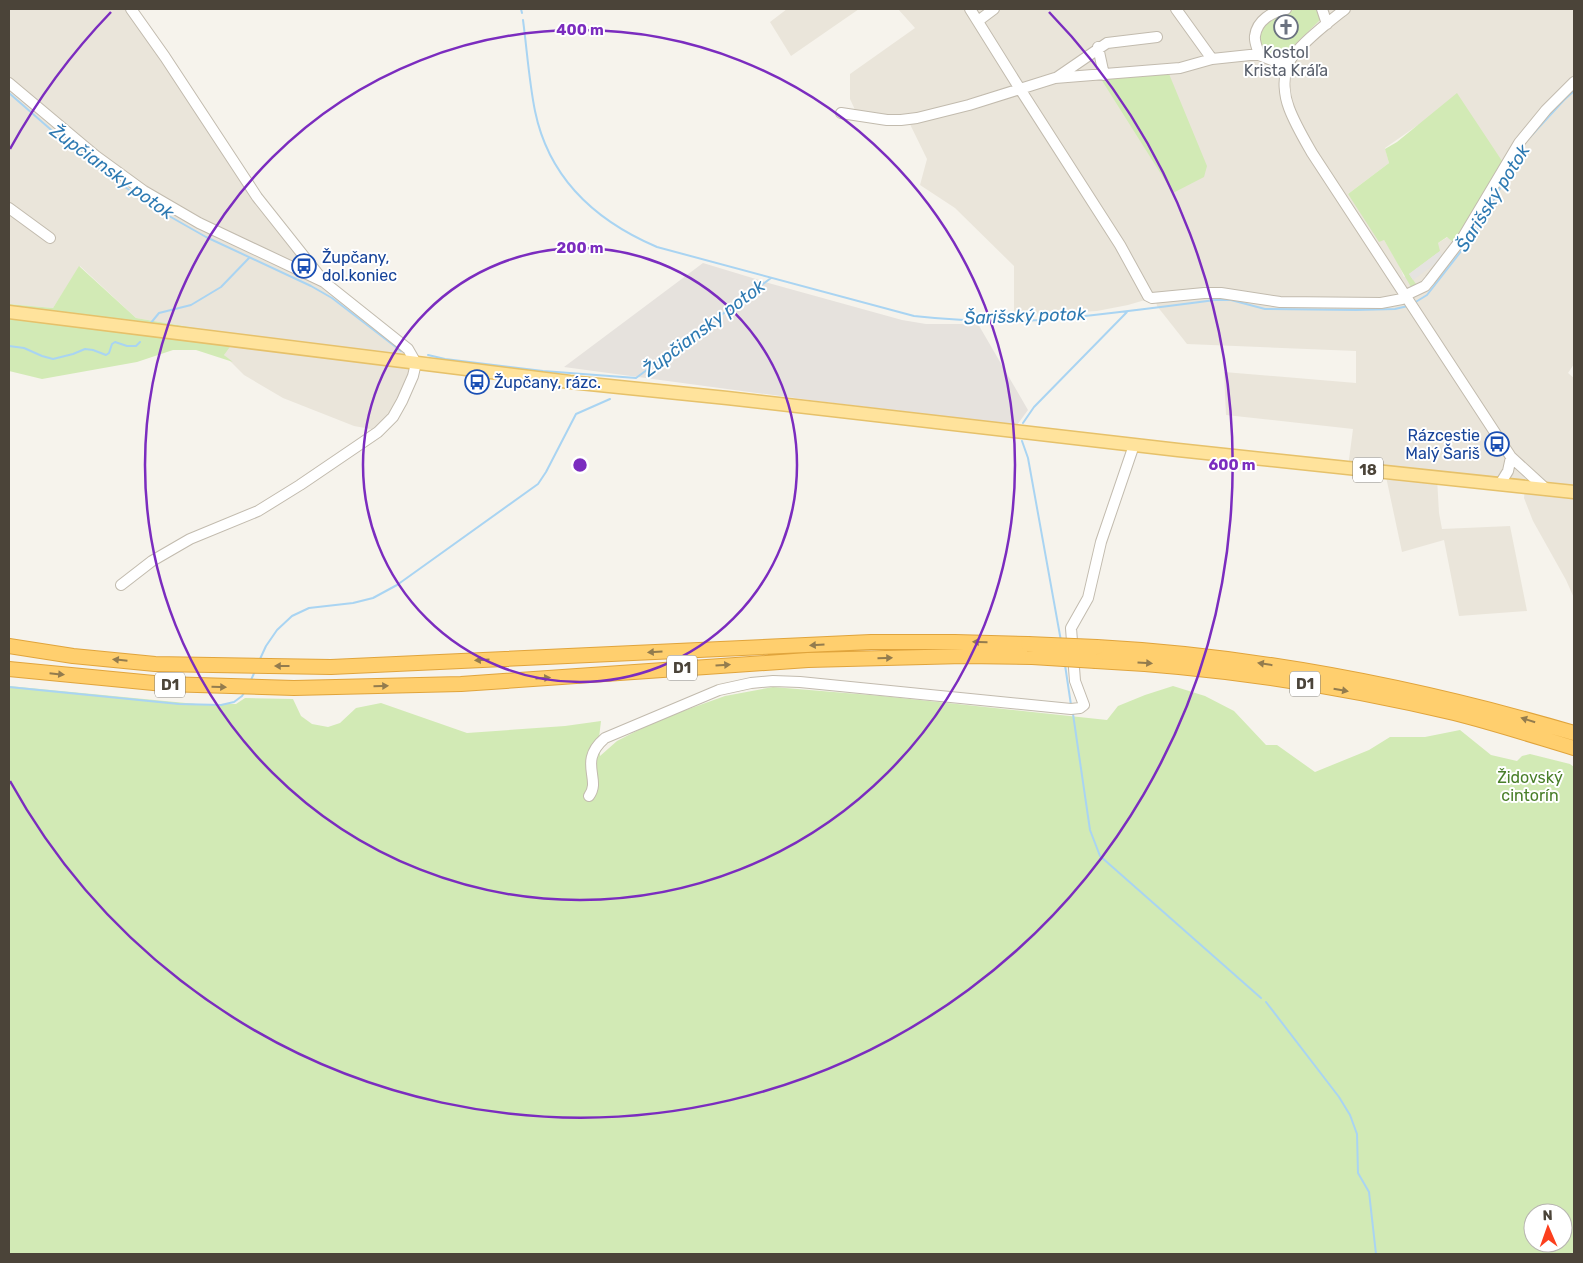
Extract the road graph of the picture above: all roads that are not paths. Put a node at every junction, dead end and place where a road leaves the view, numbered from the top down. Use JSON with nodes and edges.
{"nodes":[{"id":1,"x":131,"y":9,"type":"edge"},
{"id":2,"x":970,"y":9,"type":"edge"},
{"id":3,"x":994,"y":9,"type":"edge"},
{"id":4,"x":1176,"y":9,"type":"edge"},
{"id":5,"x":1286,"y":9,"type":"edge"},
{"id":6,"x":1322,"y":9,"type":"edge"},
{"id":7,"x":1345,"y":9,"type":"edge"},
{"id":8,"x":978,"y":21,"type":"junction"},
{"id":9,"x":1327,"y":24,"type":"junction"},
{"id":10,"x":1157,"y":37,"type":"dead end"},
{"id":11,"x":1098,"y":47,"type":"junction"},
{"id":12,"x":1259,"y":55,"type":"junction"},
{"id":13,"x":1212,"y":59,"type":"junction"},
{"id":14,"x":1287,"y":66,"type":"junction"},
{"id":15,"x":1104,"y":76,"type":"junction"},
{"id":16,"x":1055,"y":78,"type":"junction"},
{"id":17,"x":1574,"y":82,"type":"edge"},
{"id":18,"x":9,"y":83,"type":"edge"},
{"id":19,"x":1020,"y":88,"type":"junction"},
{"id":20,"x":841,"y":112,"type":"dead end"},
{"id":21,"x":9,"y":208,"type":"edge"},
{"id":22,"x":50,"y":238,"type":"dead end"},
{"id":23,"x":324,"y":282,"type":"junction"},
{"id":24,"x":1407,"y":298,"type":"junction"},
{"id":25,"x":9,"y":312,"type":"edge"},
{"id":26,"x":416,"y":363,"type":"junction"},
{"id":27,"x":1134,"y":445,"type":"junction"},
{"id":28,"x":1510,"y":457,"type":"junction"},
{"id":29,"x":1500,"y":484,"type":"junction"},
{"id":30,"x":1546,"y":489,"type":"junction"},
{"id":31,"x":1574,"y":492,"type":"edge"},
{"id":32,"x":121,"y":584,"type":"dead end"},
{"id":33,"x":9,"y":646,"type":"edge"},
{"id":34,"x":1030,"y":650,"type":"junction"},
{"id":35,"x":1097,"y":654,"type":"junction"},
{"id":36,"x":9,"y":669,"type":"edge"},
{"id":37,"x":1574,"y":734,"type":"edge"},
{"id":38,"x":1574,"y":748,"type":"edge"},
{"id":39,"x":589,"y":796,"type":"dead end"}],
"edges":[{"from":1,"to":23,"type":"street"},
{"from":2,"to":8,"type":"street"},
{"from":3,"to":8,"type":"street"},
{"from":4,"to":13,"type":"street"},
{"from":5,"to":12,"type":"street"},
{"from":6,"to":9,"type":"street"},
{"from":7,"to":9,"type":"street"},
{"from":8,"to":19,"type":"street"},
{"from":9,"to":14,"type":"street"},
{"from":10,"to":11,"type":"street"},
{"from":11,"to":15,"type":"street"},
{"from":11,"to":16,"type":"street"},
{"from":12,"to":13,"type":"street"},
{"from":12,"to":14,"type":"street"},
{"from":13,"to":15,"type":"street"},
{"from":14,"to":24,"type":"street"},
{"from":15,"to":16,"type":"street"},
{"from":16,"to":19,"type":"street"},
{"from":17,"to":24,"type":"street"},
{"from":18,"to":23,"type":"street"},
{"from":19,"to":20,"type":"street"},
{"from":19,"to":24,"type":"street"},
{"from":21,"to":22,"type":"street"},
{"from":23,"to":26,"type":"street"},
{"from":24,"to":28,"type":"street"},
{"from":25,"to":26,"type":"main road","number":"18"},
{"from":26,"to":27,"type":"main road","number":"18"},
{"from":26,"to":32,"type":"street"},
{"from":27,"to":29,"type":"main road","number":"18"},
{"from":27,"to":39,"type":"street"},
{"from":28,"to":29,"type":"street"},
{"from":28,"to":30,"type":"street"},
{"from":29,"to":30,"type":"main road","number":"18"},
{"from":30,"to":31,"type":"main road","number":"18"},
{"from":34,"to":33,"type":"highway","number":"D1","one_way":true},
{"from":34,"to":35,"type":"highway","number":"D1","bridge":true},
{"from":36,"to":34,"type":"highway","number":"D1","one_way":true},
{"from":37,"to":35,"type":"highway","number":"D1","one_way":true},
{"from":35,"to":38,"type":"highway","number":"D1","one_way":true}]}
